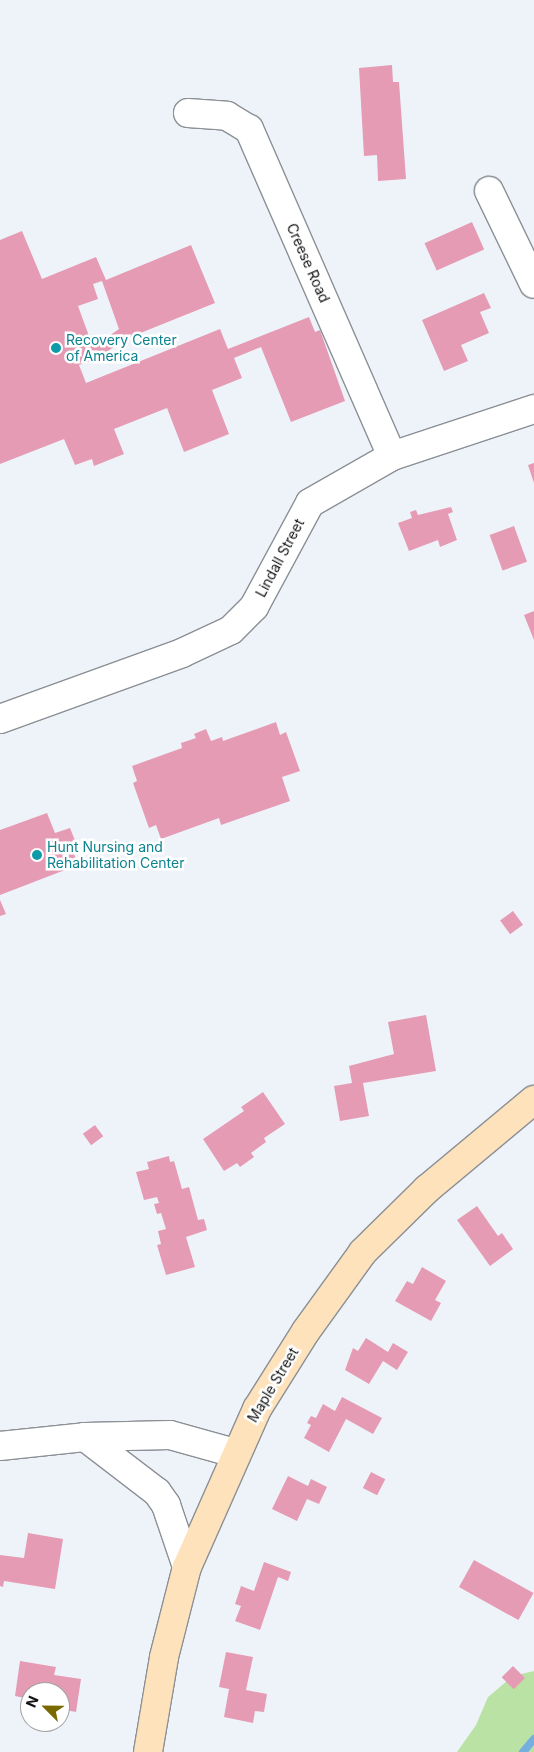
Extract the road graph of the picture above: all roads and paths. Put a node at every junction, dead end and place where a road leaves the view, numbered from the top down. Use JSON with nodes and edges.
{"nodes":[{"id":1,"x":188,"y":113,"type":"dead end"},
{"id":2,"x":489,"y":190,"type":"dead end"},
{"id":3,"x":534,"y":284,"type":"edge"},
{"id":4,"x":534,"y":409,"type":"edge"},
{"id":5,"x":392,"y":456,"type":"junction"},
{"id":6,"x":0,"y":720,"type":"edge"},
{"id":7,"x":534,"y":1100,"type":"edge"},
{"id":8,"x":85,"y":1437,"type":"junction"},
{"id":9,"x":0,"y":1446,"type":"edge"},
{"id":10,"x":235,"y":1453,"type":"junction"},
{"id":11,"x":187,"y":1566,"type":"junction"},
{"id":12,"x":148,"y":1752,"type":"edge"}],
"edges":[{"from":1,"to":5,"type":"street","name":"Creese Road"},
{"from":2,"to":3,"type":"street"},
{"from":4,"to":5,"type":"street","name":"Lindall Street"},
{"from":5,"to":6,"type":"street","name":"Lindall Street"},
{"from":7,"to":10,"type":"main road","name":"Maple Street"},
{"from":8,"to":9,"type":"street"},
{"from":8,"to":10,"type":"street"},
{"from":8,"to":11,"type":"street"},
{"from":10,"to":11,"type":"main road","name":"Maple Street"},
{"from":11,"to":12,"type":"main road","name":"Maple Street"}]}
